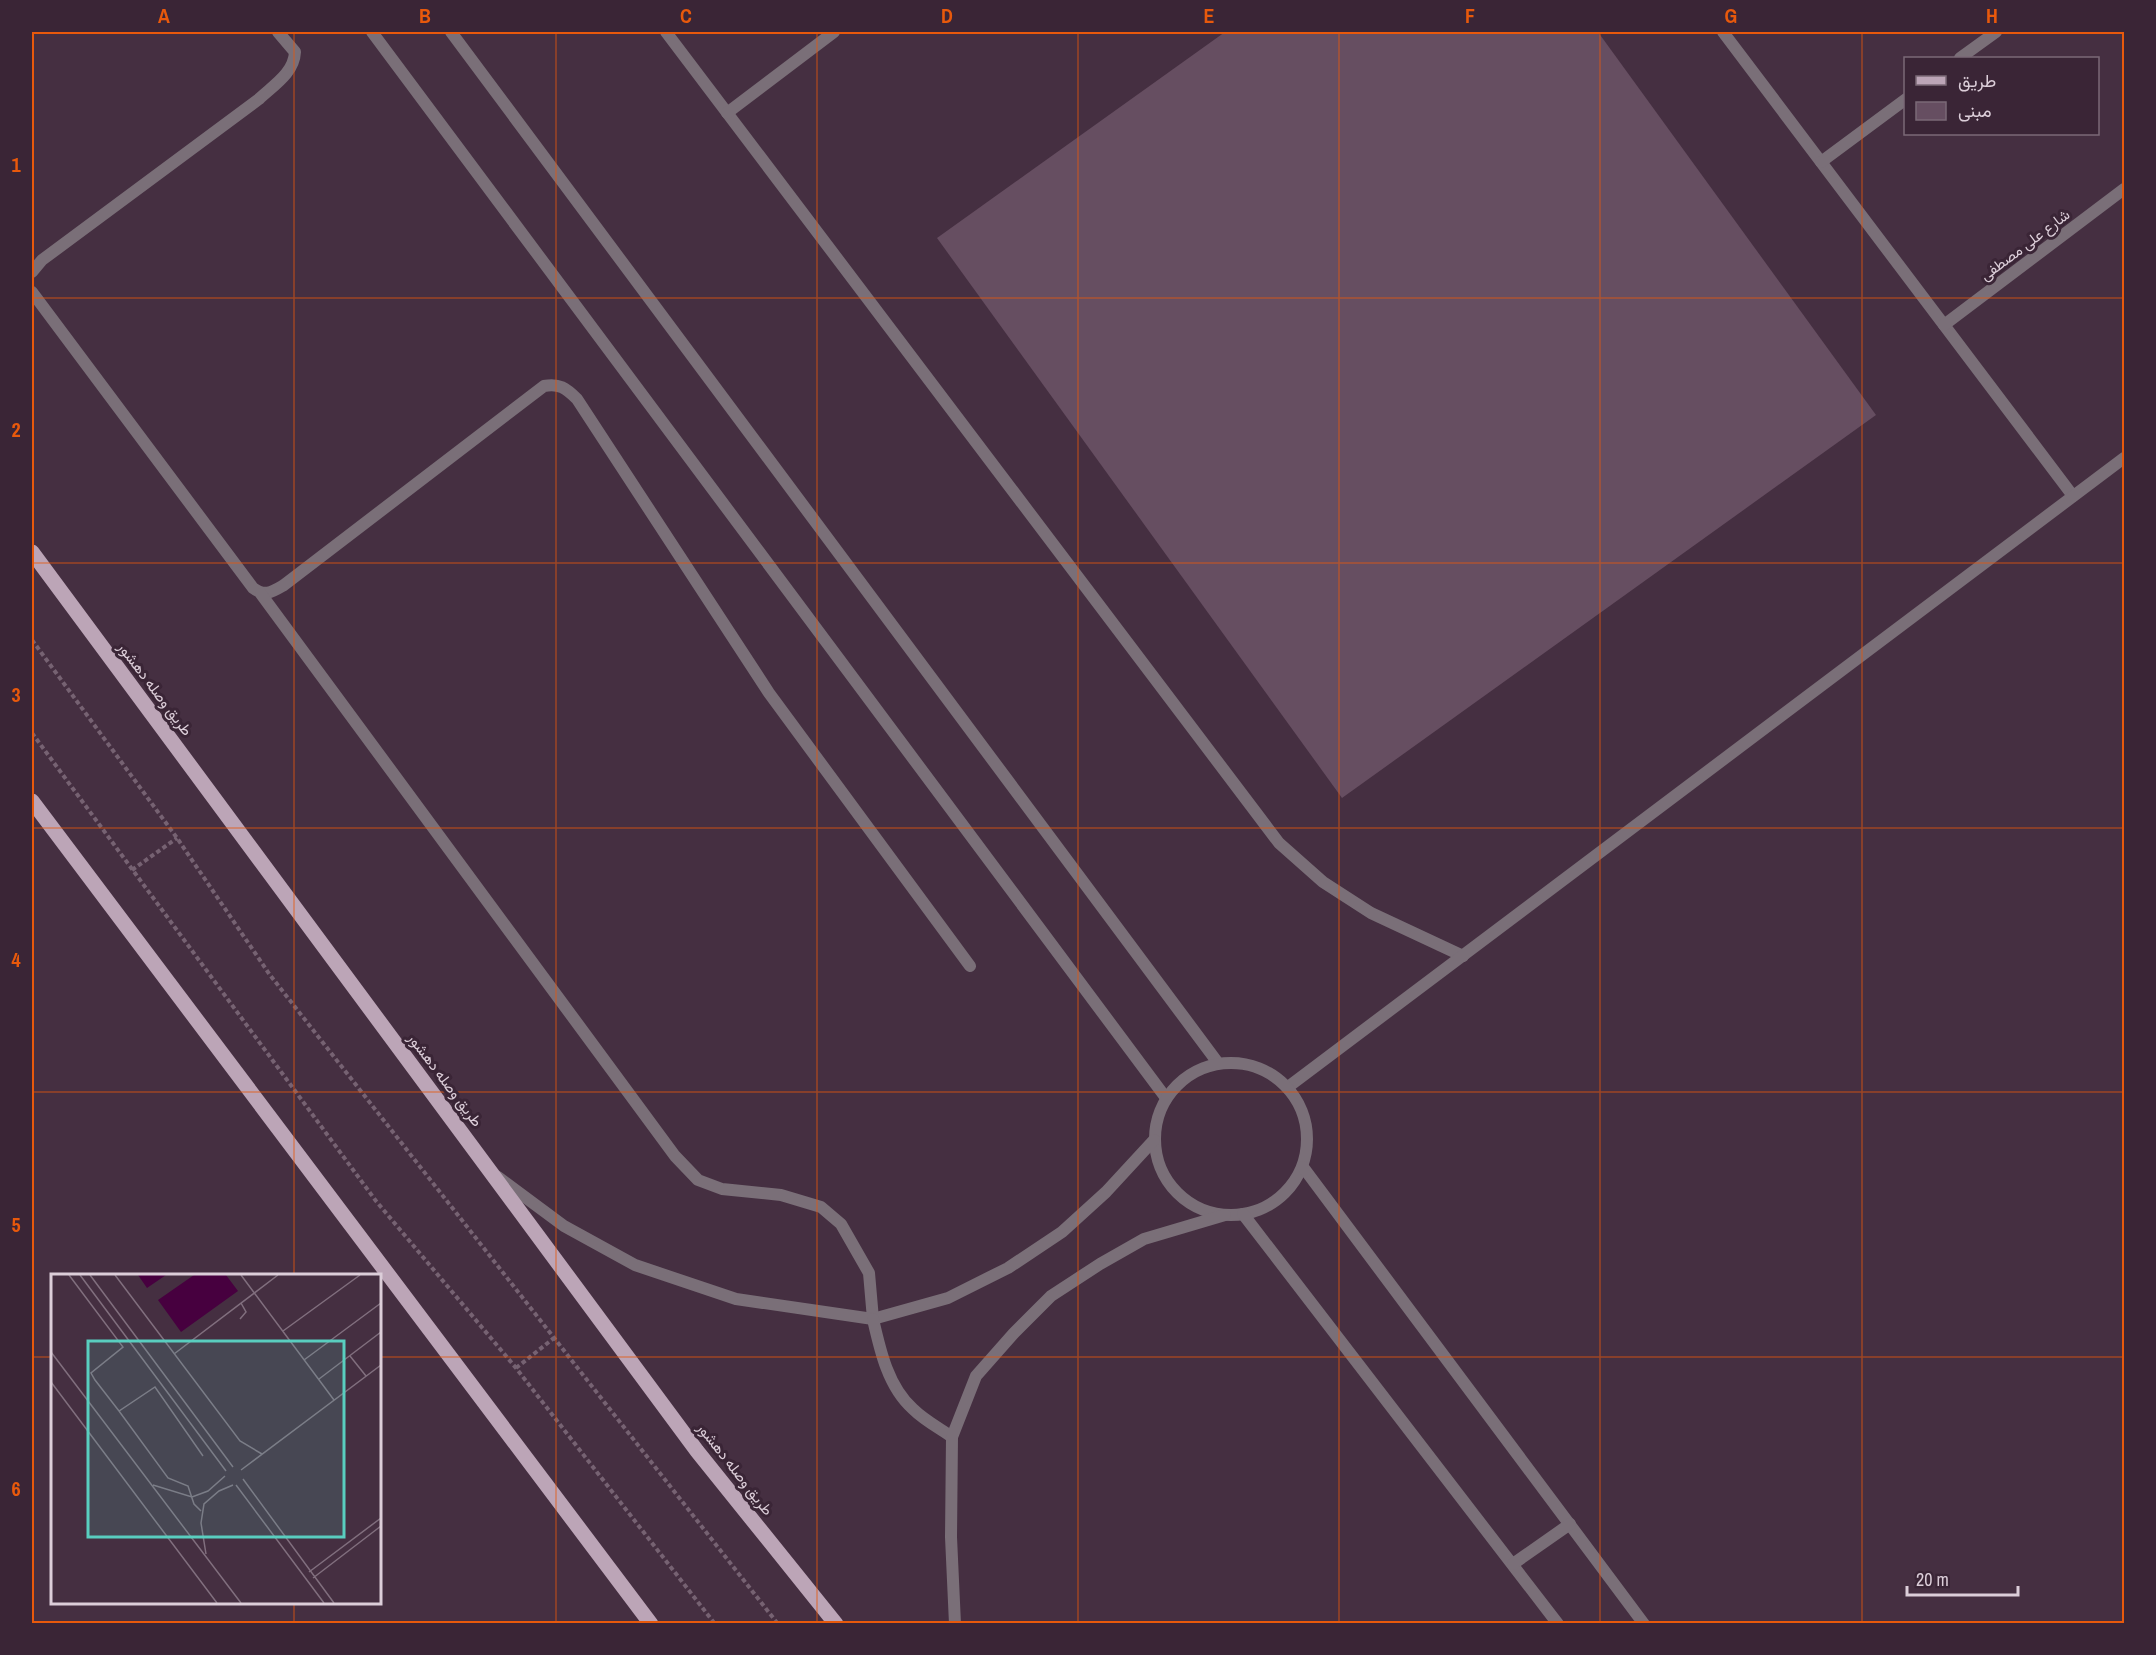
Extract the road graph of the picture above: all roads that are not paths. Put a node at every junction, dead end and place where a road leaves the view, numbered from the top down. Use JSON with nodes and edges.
{"nodes":[{"id":1,"x":278,"y":32,"type":"edge"},
{"id":2,"x":372,"y":32,"type":"edge"},
{"id":3,"x":451,"y":32,"type":"edge"},
{"id":4,"x":666,"y":32,"type":"edge"},
{"id":5,"x":834,"y":32,"type":"edge"},
{"id":6,"x":1723,"y":32,"type":"edge"},
{"id":7,"x":1996,"y":32,"type":"edge"},
{"id":8,"x":1961,"y":57,"type":"edge"},
{"id":9,"x":1904,"y":100,"type":"edge"},
{"id":10,"x":727,"y":113,"type":"junction"},
{"id":11,"x":1821,"y":162,"type":"junction"},
{"id":12,"x":2124,"y":189,"type":"edge"},
{"id":13,"x":32,"y":272,"type":"edge"},
{"id":14,"x":32,"y":292,"type":"edge"},
{"id":15,"x":1944,"y":325,"type":"junction"},
{"id":16,"x":2124,"y":458,"type":"edge"},
{"id":17,"x":2073,"y":496,"type":"junction"},
{"id":18,"x":32,"y":552,"type":"edge"},
{"id":19,"x":261,"y":594,"type":"junction"},
{"id":20,"x":32,"y":801,"type":"edge"},
{"id":21,"x":1462,"y":956,"type":"junction"},
{"id":22,"x":970,"y":966,"type":"dead end"},
{"id":23,"x":1218,"y":1063,"type":"junction"},
{"id":24,"x":1288,"y":1087,"type":"junction"},
{"id":25,"x":1166,"y":1098,"type":"junction"},
{"id":26,"x":1154,"y":1140,"type":"junction"},
{"id":27,"x":1303,"y":1167,"type":"junction"},
{"id":28,"x":490,"y":1172,"type":"junction"},
{"id":29,"x":1243,"y":1214,"type":"junction"},
{"id":30,"x":1224,"y":1215,"type":"junction"},
{"id":31,"x":873,"y":1319,"type":"junction"},
{"id":32,"x":952,"y":1437,"type":"junction"},
{"id":33,"x":1570,"y":1524,"type":"junction"},
{"id":34,"x":1513,"y":1564,"type":"junction"},
{"id":35,"x":651,"y":1623,"type":"edge"},
{"id":36,"x":836,"y":1623,"type":"edge"},
{"id":37,"x":955,"y":1623,"type":"edge"},
{"id":38,"x":1558,"y":1623,"type":"edge"},
{"id":39,"x":1644,"y":1623,"type":"edge"}],
"edges":[{"from":1,"to":13,"type":"street"},
{"from":2,"to":25,"type":"street"},
{"from":3,"to":23,"type":"street"},
{"from":4,"to":10,"type":"street"},
{"from":5,"to":10,"type":"street"},
{"from":6,"to":11,"type":"street"},
{"from":7,"to":8,"type":"street"},
{"from":9,"to":11,"type":"street"},
{"from":10,"to":21,"type":"street"},
{"from":11,"to":15,"type":"street"},
{"from":12,"to":15,"type":"street","name":"شارع على مصطفى"},
{"from":14,"to":19,"type":"street"},
{"from":15,"to":17,"type":"street"},
{"from":16,"to":17,"type":"street"},
{"from":17,"to":21,"type":"street"},
{"from":18,"to":28,"type":"main road","name":"طريق وصله دهشور"},
{"from":19,"to":22,"type":"street"},
{"from":19,"to":31,"type":"street"},
{"from":20,"to":35,"type":"main road"},
{"from":21,"to":24,"type":"street"},
{"from":23,"to":24,"type":"street"},
{"from":23,"to":25,"type":"street"},
{"from":24,"to":27,"type":"street"},
{"from":25,"to":26,"type":"street"},
{"from":26,"to":30,"type":"street"},
{"from":26,"to":31,"type":"street"},
{"from":27,"to":29,"type":"street"},
{"from":27,"to":33,"type":"street"},
{"from":28,"to":31,"type":"street"},
{"from":28,"to":36,"type":"main road","name":"طريق وصله دهشور"},
{"from":29,"to":30,"type":"street"},
{"from":29,"to":34,"type":"street"},
{"from":30,"to":32,"type":"street"},
{"from":31,"to":32,"type":"street"},
{"from":32,"to":37,"type":"street"},
{"from":33,"to":34,"type":"street"},
{"from":33,"to":39,"type":"street"},
{"from":34,"to":38,"type":"street"}]}
